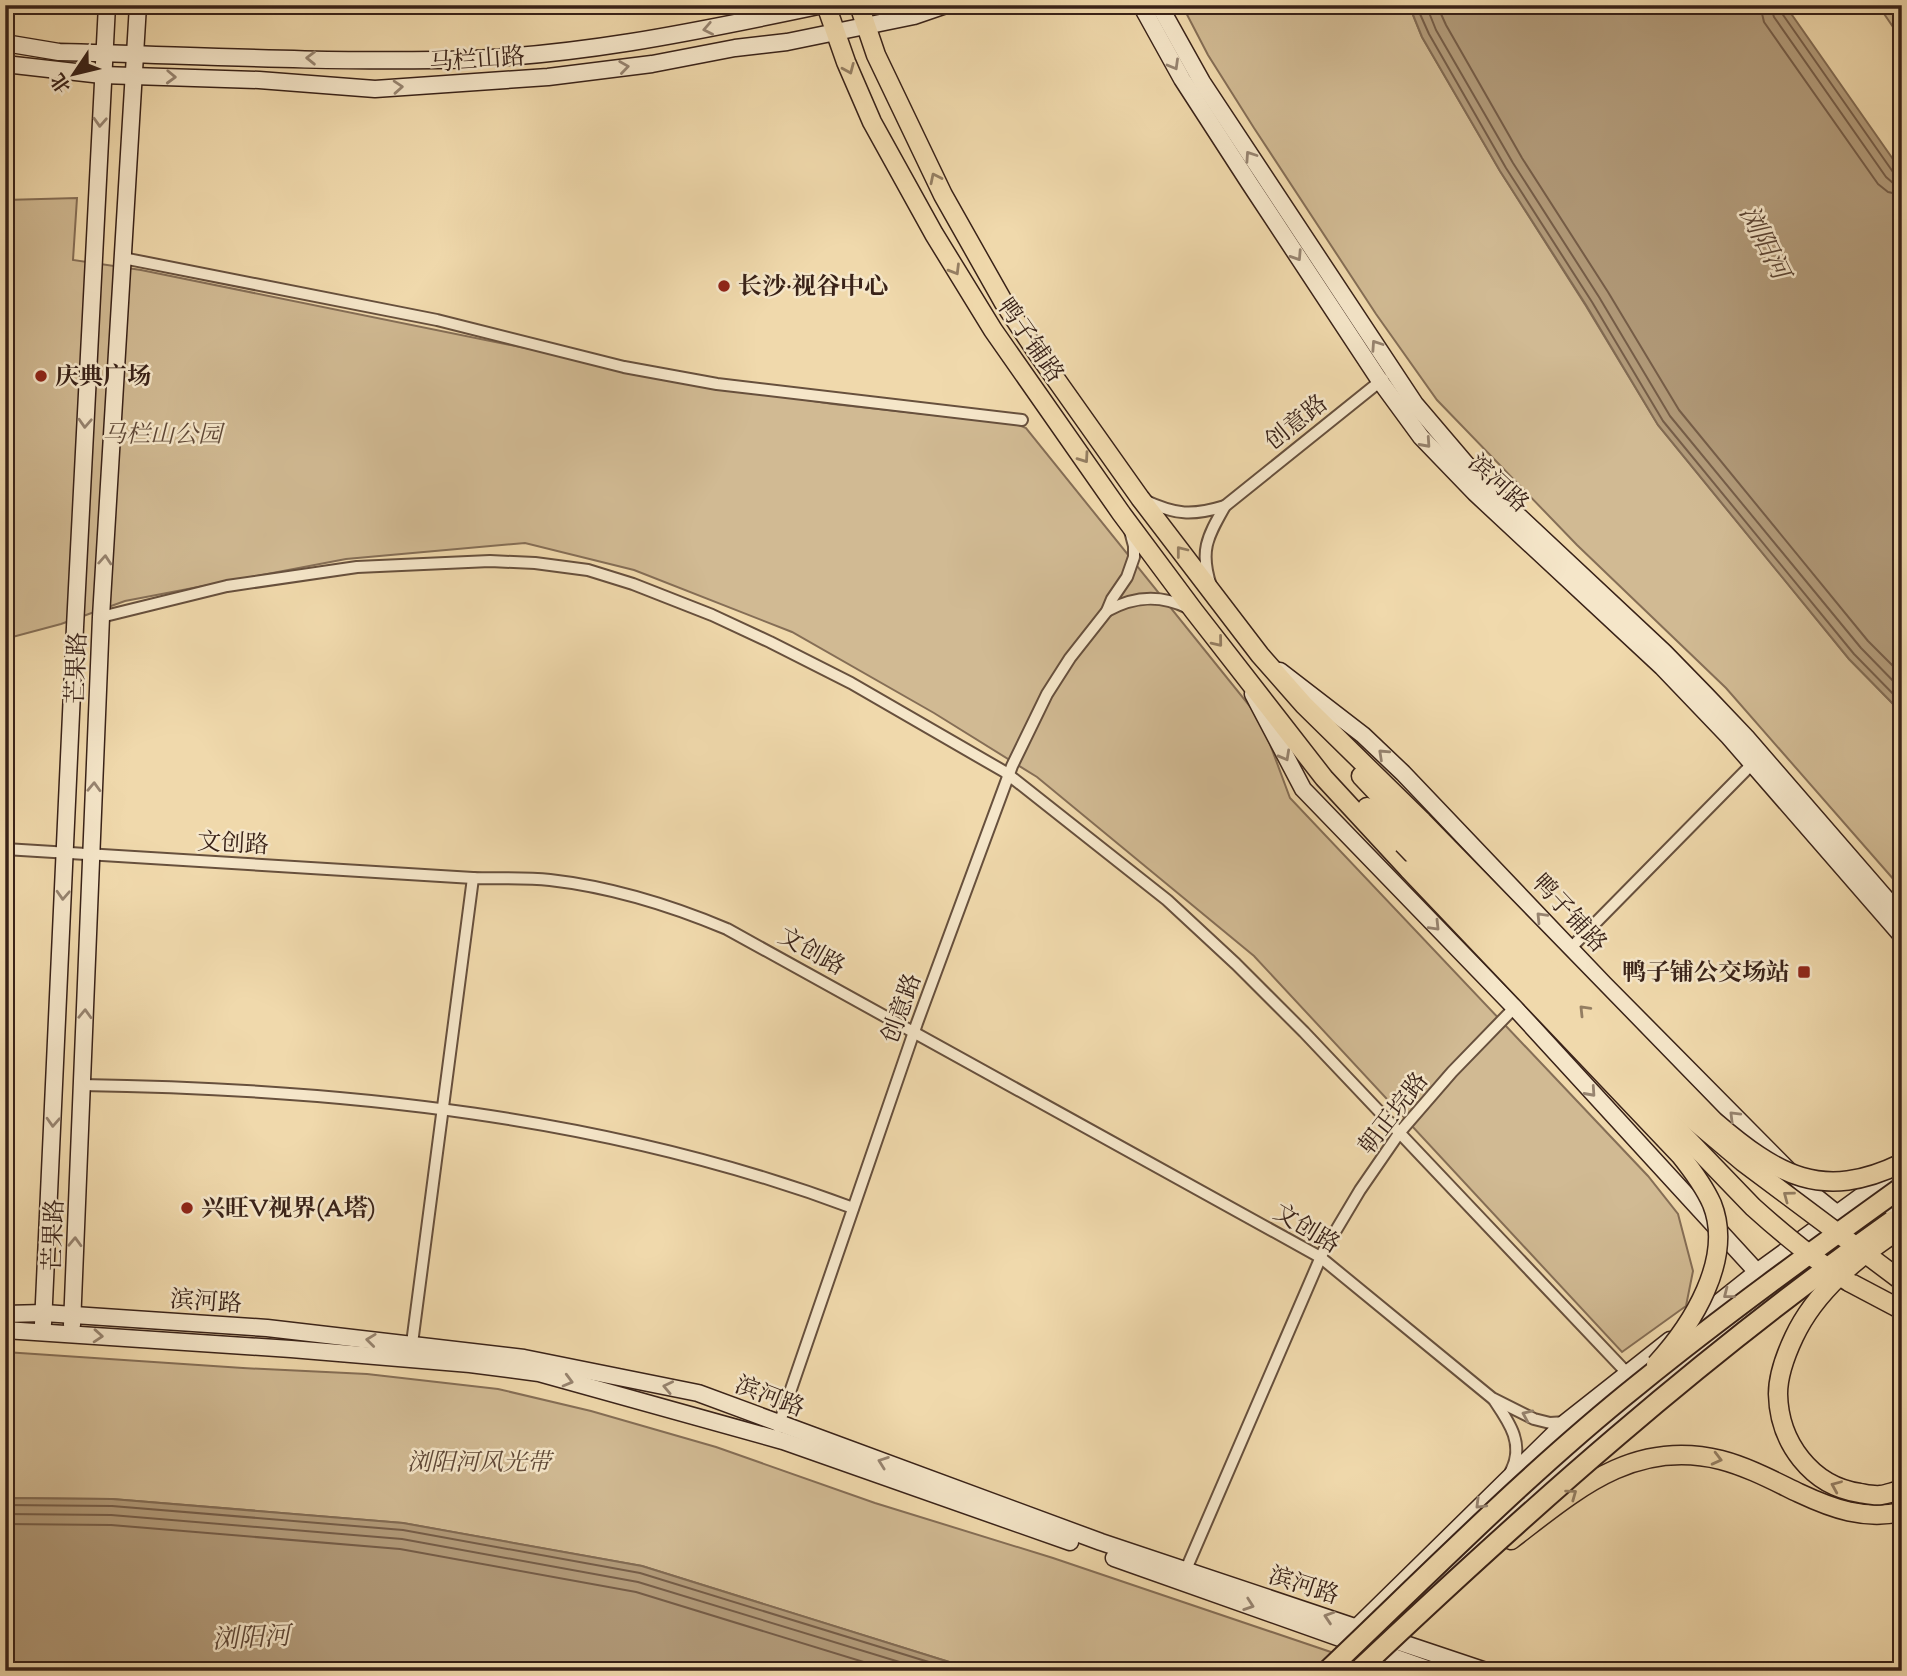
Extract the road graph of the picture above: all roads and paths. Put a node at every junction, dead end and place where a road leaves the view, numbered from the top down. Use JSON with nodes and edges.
{"nodes":[{"id":1,"x":107,"y":5,"type":"edge"},
{"id":2,"x":138,"y":5,"type":"edge"},
{"id":3,"x":825,"y":5,"type":"edge"},
{"id":4,"x":859,"y":5,"type":"edge"},
{"id":5,"x":946,"y":5,"type":"edge"},
{"id":6,"x":1140,"y":5,"type":"edge"},
{"id":7,"x":1159,"y":5,"type":"edge"},
{"id":8,"x":867,"y":26,"type":"junction"},
{"id":9,"x":835,"y":32,"type":"junction"},
{"id":10,"x":5,"y":43,"type":"edge"},
{"id":11,"x":104,"y":53,"type":"junction"},
{"id":12,"x":135,"y":54,"type":"junction"},
{"id":13,"x":5,"y":64,"type":"edge"},
{"id":14,"x":102,"y":75,"type":"junction"},
{"id":15,"x":134,"y":75,"type":"junction"},
{"id":16,"x":123,"y":258,"type":"junction"},
{"id":17,"x":1387,"y":376,"type":"junction"},
{"id":18,"x":1021,"y":420,"type":"dead end"},
{"id":19,"x":1140,"y":498,"type":"junction"},
{"id":20,"x":1225,"y":506,"type":"junction"},
{"id":21,"x":1121,"y":513,"type":"junction"},
{"id":22,"x":1215,"y":595,"type":"junction"},
{"id":23,"x":1107,"y":611,"type":"junction"},
{"id":24,"x":1194,"y":611,"type":"junction"},
{"id":25,"x":101,"y":617,"type":"junction"},
{"id":26,"x":1260,"y":655,"type":"junction"},
{"id":27,"x":1243,"y":674,"type":"junction"},
{"id":28,"x":1260,"y":696,"type":"junction"},
{"id":29,"x":1756,"y":759,"type":"junction"},
{"id":30,"x":1009,"y":775,"type":"junction"},
{"id":31,"x":1413,"y":832,"type":"junction"},
{"id":32,"x":5,"y":849,"type":"edge"},
{"id":33,"x":65,"y":853,"type":"junction"},
{"id":34,"x":91,"y":856,"type":"junction"},
{"id":35,"x":473,"y":878,"type":"junction"},
{"id":36,"x":1902,"y":917,"type":"edge"},
{"id":37,"x":1902,"y":936,"type":"edge"},
{"id":38,"x":1571,"y":948,"type":"junction"},
{"id":39,"x":1515,"y":1008,"type":"junction"},
{"id":40,"x":914,"y":1032,"type":"junction"},
{"id":41,"x":82,"y":1084,"type":"junction"},
{"id":42,"x":443,"y":1110,"type":"junction"},
{"id":43,"x":1400,"y":1132,"type":"junction"},
{"id":44,"x":1902,"y":1165,"type":"edge"},
{"id":45,"x":1902,"y":1187,"type":"edge"},
{"id":46,"x":1902,"y":1201,"type":"edge"},
{"id":47,"x":853,"y":1208,"type":"junction"},
{"id":48,"x":1836,"y":1213,"type":"junction"},
{"id":49,"x":1897,"y":1224,"type":"edge"},
{"id":50,"x":1320,"y":1257,"type":"junction"},
{"id":51,"x":1757,"y":1272,"type":"junction"},
{"id":52,"x":1902,"y":1281,"type":"edge"},
{"id":53,"x":1902,"y":1310,"type":"edge"},
{"id":54,"x":5,"y":1314,"type":"edge"},
{"id":55,"x":44,"y":1314,"type":"junction"},
{"id":56,"x":72,"y":1315,"type":"junction"},
{"id":57,"x":5,"y":1330,"type":"edge"},
{"id":58,"x":43,"y":1332,"type":"junction"},
{"id":59,"x":71,"y":1334,"type":"junction"},
{"id":60,"x":411,"y":1352,"type":"junction"},
{"id":61,"x":1633,"y":1379,"type":"junction"},
{"id":62,"x":1492,"y":1398,"type":"junction"},
{"id":63,"x":1566,"y":1422,"type":"junction"},
{"id":64,"x":776,"y":1431,"type":"junction"},
{"id":65,"x":1508,"y":1476,"type":"junction"},
{"id":66,"x":1902,"y":1490,"type":"edge"},
{"id":67,"x":1902,"y":1512,"type":"edge"},
{"id":68,"x":1183,"y":1576,"type":"junction"},
{"id":69,"x":1457,"y":1577,"type":"junction"},
{"id":70,"x":1357,"y":1627,"type":"junction"},
{"id":71,"x":1381,"y":1634,"type":"junction"},
{"id":72,"x":1344,"y":1639,"type":"junction"},
{"id":73,"x":1368,"y":1648,"type":"junction"},
{"id":74,"x":1327,"y":1671,"type":"edge"},
{"id":75,"x":1358,"y":1671,"type":"edge"},
{"id":76,"x":1433,"y":1671,"type":"edge"},
{"id":77,"x":1486,"y":1671,"type":"edge"}],
"edges":[{"from":1,"to":11,"type":"street","name":"芒果路"},
{"from":2,"to":12,"type":"street","name":"芒果路"},
{"from":3,"to":9,"type":"main road","name":"鸭子铺路"},
{"from":3,"to":12,"type":"street","name":"马栏山路","one_way":true},
{"from":4,"to":8,"type":"main road","name":"鸭子铺路"},
{"from":5,"to":8,"type":"street","name":"马栏山路"},
{"from":6,"to":17,"type":"street","name":"滨河路","one_way":true},
{"from":17,"to":7,"type":"street","name":"滨河路","one_way":true},
{"from":8,"to":9,"type":"street","name":"马栏山路"},
{"from":19,"to":8,"type":"main road","name":"鸭子铺路","one_way":true},
{"from":15,"to":9,"type":"street","name":"马栏山路","one_way":true},
{"from":9,"to":21,"type":"main road","name":"鸭子铺路","one_way":true},
{"from":10,"to":11,"type":"street","name":"马栏山路"},
{"from":11,"to":12,"type":"street","name":"马栏山路"},
{"from":11,"to":14,"type":"street","name":"芒果路"},
{"from":12,"to":15,"type":"street","name":"芒果路"},
{"from":13,"to":14,"type":"street","name":"马栏山路"},
{"from":14,"to":15,"type":"street","name":"马栏山路"},
{"from":14,"to":33,"type":"street","name":"芒果路","one_way":true},
{"from":15,"to":16,"type":"street","name":"芒果路"},
{"from":16,"to":18,"type":"street"},
{"from":25,"to":16,"type":"street","name":"芒果路","one_way":true},
{"from":17,"to":20,"type":"street","name":"创意路"},
{"from":17,"to":29,"type":"street","name":"滨河路"},
{"from":19,"to":20,"type":"street","name":"创意路"},
{"from":22,"to":19,"type":"main road","name":"鸭子铺路","one_way":true},
{"from":20,"to":22,"type":"street","name":"创意路"},
{"from":21,"to":23,"type":"street","name":"创意路"},
{"from":21,"to":24,"type":"main road","name":"鸭子铺路"},
{"from":22,"to":26,"type":"main road","name":"鸭子铺路"},
{"from":23,"to":24,"type":"street"},
{"from":23,"to":30,"type":"street","name":"创意路"},
{"from":24,"to":27,"type":"main road","name":"鸭子铺路","one_way":true},
{"from":25,"to":30,"type":"street"},
{"from":34,"to":25,"type":"street","name":"芒果路","one_way":true},
{"from":26,"to":31,"type":"main road","name":"鸭子铺路"},
{"from":38,"to":26,"type":"street","name":"鸭子铺路","one_way":true},
{"from":27,"to":28,"type":"main road","name":"鸭子铺路"},
{"from":27,"to":39,"type":"street","name":"鸭子铺路","one_way":true},
{"from":28,"to":31,"type":"main road"},
{"from":28,"to":61,"type":"main road","name":"鸭子铺路","bridge":true},
{"from":29,"to":36,"type":"street","name":"滨河路"},
{"from":29,"to":37,"type":"street","name":"滨河路"},
{"from":29,"to":38,"type":"street","name":"朝正垸路"},
{"from":30,"to":40,"type":"street","name":"创意路"},
{"from":30,"to":43,"type":"street"},
{"from":31,"to":44,"type":"main road","bridge":true},
{"from":52,"to":31,"type":"main road","one_way":true,"bridge":true},
{"from":31,"to":53,"type":"main road","bridge":true},
{"from":32,"to":33,"type":"street","name":"文创路"},
{"from":33,"to":34,"type":"street","name":"文创路"},
{"from":33,"to":55,"type":"street","name":"芒果路","one_way":true},
{"from":34,"to":35,"type":"street","name":"文创路"},
{"from":41,"to":34,"type":"street","name":"芒果路","one_way":true},
{"from":35,"to":40,"type":"street","name":"文创路"},
{"from":35,"to":42,"type":"street"},
{"from":38,"to":39,"type":"street","name":"朝正垸路"},
{"from":48,"to":38,"type":"street","name":"鸭子铺路","one_way":true},
{"from":39,"to":43,"type":"street","name":"朝正垸路"},
{"from":39,"to":51,"type":"street","name":"鸭子铺路","one_way":true},
{"from":40,"to":47,"type":"street","name":"创意路"},
{"from":40,"to":50,"type":"street","name":"文创路"},
{"from":41,"to":42,"type":"street"},
{"from":56,"to":41,"type":"street","name":"芒果路","one_way":true},
{"from":42,"to":47,"type":"street"},
{"from":42,"to":60,"type":"street"},
{"from":43,"to":50,"type":"street","name":"朝正垸路"},
{"from":43,"to":61,"type":"street"},
{"from":44,"to":48,"type":"street"},
{"from":45,"to":61,"type":"highway","bridge":true},
{"from":46,"to":71,"type":"street"},
{"from":47,"to":64,"type":"street","name":"创意路"},
{"from":48,"to":51,"type":"street"},
{"from":66,"to":49,"type":"main road","one_way":true,"bridge":true},
{"from":49,"to":69,"type":"highway","bridge":true},
{"from":50,"to":62,"type":"street","name":"文创路"},
{"from":50,"to":68,"type":"street","name":"朝正垸路"},
{"from":51,"to":61,"type":"street","one_way":true},
{"from":54,"to":55,"type":"street","name":"滨河路"},
{"from":55,"to":56,"type":"street","name":"滨河路"},
{"from":55,"to":58,"type":"street","name":"芒果路"},
{"from":56,"to":59,"type":"street","name":"芒果路"},
{"from":60,"to":56,"type":"street","name":"滨河路","one_way":true},
{"from":57,"to":58,"type":"street","name":"滨河路"},
{"from":58,"to":59,"type":"street","name":"滨河路"},
{"from":59,"to":60,"type":"street","name":"滨河路","one_way":true},
{"from":60,"to":64,"type":"street","name":"滨河路"},
{"from":61,"to":63,"type":"street"},
{"from":61,"to":74,"type":"highway","bridge":true},
{"from":63,"to":62,"type":"street","name":"文创路","one_way":true},
{"from":62,"to":65,"type":"street","name":"文创路"},
{"from":63,"to":65,"type":"street"},
{"from":64,"to":68,"type":"street","name":"滨河路"},
{"from":65,"to":70,"type":"street","one_way":true},
{"from":69,"to":67,"type":"main road","one_way":true,"bridge":true},
{"from":70,"to":68,"type":"street","name":"滨河路","one_way":true},
{"from":68,"to":72,"type":"street","name":"滨河路","one_way":true},
{"from":69,"to":75,"type":"highway","bridge":true},
{"from":70,"to":71,"type":"street","name":"滨河路"},
{"from":70,"to":72,"type":"street"},
{"from":71,"to":73,"type":"street"},
{"from":71,"to":77,"type":"street","name":"滨河路"},
{"from":72,"to":73,"type":"street","name":"滨河路"},
{"from":73,"to":76,"type":"street","name":"滨河路"}]}
